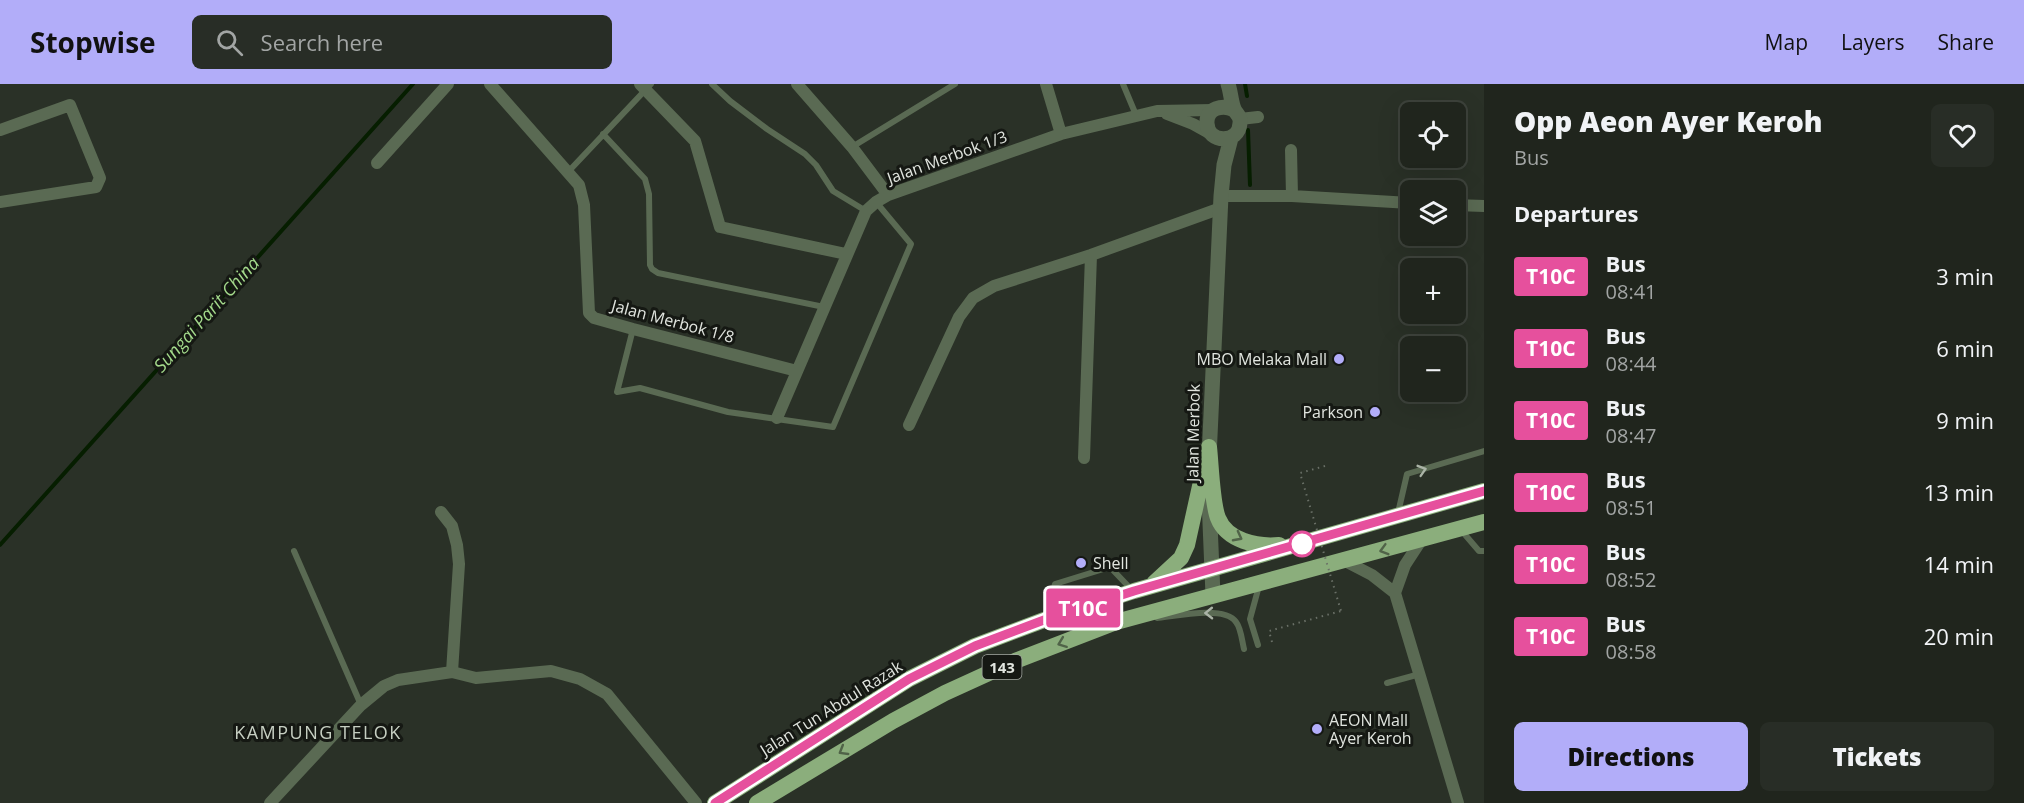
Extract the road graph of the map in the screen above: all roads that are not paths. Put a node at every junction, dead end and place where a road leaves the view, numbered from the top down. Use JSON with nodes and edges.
{"nodes":[{"id":1,"x":448,"y":84,"type":"edge"},
{"id":2,"x":490,"y":84,"type":"edge"},
{"id":3,"x":712,"y":84,"type":"edge"},
{"id":4,"x":797,"y":84,"type":"edge"},
{"id":5,"x":955,"y":84,"type":"edge"},
{"id":6,"x":1046,"y":84,"type":"edge"},
{"id":7,"x":1124,"y":84,"type":"edge"},
{"id":8,"x":1226,"y":84,"type":"edge"},
{"id":9,"x":646,"y":86,"type":"edge"},
{"id":10,"x":1216,"y":108,"type":"junction"},
{"id":11,"x":1157,"y":111,"type":"junction"},
{"id":12,"x":1237,"y":114,"type":"junction"},
{"id":13,"x":1136,"y":115,"type":"junction"},
{"id":14,"x":1258,"y":117,"type":"dead end"},
{"id":15,"x":0,"y":130,"type":"edge"},
{"id":16,"x":603,"y":134,"type":"junction"},
{"id":17,"x":1061,"y":134,"type":"junction"},
{"id":18,"x":1220,"y":137,"type":"junction"},
{"id":19,"x":852,"y":147,"type":"junction"},
{"id":20,"x":1291,"y":150,"type":"dead end"},
{"id":21,"x":377,"y":163,"type":"dead end"},
{"id":22,"x":568,"y":172,"type":"junction"},
{"id":23,"x":888,"y":195,"type":"junction"},
{"id":24,"x":1292,"y":196,"type":"junction"},
{"id":25,"x":0,"y":202,"type":"edge"},
{"id":26,"x":876,"y":202,"type":"junction"},
{"id":27,"x":1221,"y":202,"type":"junction"},
{"id":28,"x":1400,"y":202,"type":"edge"},
{"id":29,"x":1466,"y":205,"type":"edge"},
{"id":30,"x":1484,"y":206,"type":"edge"},
{"id":31,"x":866,"y":211,"type":"junction"},
{"id":32,"x":846,"y":254,"type":"junction"},
{"id":33,"x":1091,"y":255,"type":"junction"},
{"id":34,"x":824,"y":307,"type":"junction"},
{"id":35,"x":633,"y":329,"type":"junction"},
{"id":36,"x":797,"y":371,"type":"junction"},
{"id":37,"x":777,"y":418,"type":"junction"},
{"id":38,"x":909,"y":425,"type":"dead end"},
{"id":39,"x":1209,"y":447,"type":"junction"},
{"id":40,"x":1484,"y":451,"type":"edge"},
{"id":41,"x":1084,"y":458,"type":"dead end"},
{"id":42,"x":1484,"y":491,"type":"edge"},
{"id":43,"x":441,"y":512,"type":"dead end"},
{"id":44,"x":1397,"y":516,"type":"junction"},
{"id":45,"x":1484,"y":522,"type":"edge"},
{"id":46,"x":1460,"y":529,"type":"junction"},
{"id":47,"x":1422,"y":539,"type":"junction"},
{"id":48,"x":1309,"y":542,"type":"junction"},
{"id":49,"x":294,"y":551,"type":"dead end"},
{"id":50,"x":1484,"y":551,"type":"edge"},
{"id":51,"x":1345,"y":561,"type":"junction"},
{"id":52,"x":1211,"y":570,"type":"junction"},
{"id":53,"x":1260,"y":582,"type":"junction"},
{"id":54,"x":1142,"y":590,"type":"junction"},
{"id":55,"x":1395,"y":593,"type":"junction"},
{"id":56,"x":1213,"y":595,"type":"junction"},
{"id":57,"x":1044,"y":620,"type":"junction"},
{"id":58,"x":1116,"y":622,"type":"junction"},
{"id":59,"x":1258,"y":645,"type":"dead end"},
{"id":60,"x":1244,"y":649,"type":"dead end"},
{"id":61,"x":452,"y":672,"type":"junction"},
{"id":62,"x":1420,"y":674,"type":"junction"},
{"id":63,"x":1387,"y":683,"type":"dead end"},
{"id":64,"x":361,"y":705,"type":"junction"},
{"id":65,"x":270,"y":803,"type":"edge"},
{"id":66,"x":694,"y":803,"type":"edge"},
{"id":67,"x":715,"y":803,"type":"edge"},
{"id":68,"x":757,"y":803,"type":"edge"},
{"id":69,"x":1458,"y":803,"type":"edge"}],
"edges":[{"from":1,"to":21,"type":"street"},
{"from":2,"to":22,"type":"street","name":"Jalan Merbok 1/8"},
{"from":3,"to":31,"type":"lane"},
{"from":4,"to":19,"type":"street"},
{"from":5,"to":19,"type":"lane"},
{"from":6,"to":17,"type":"street"},
{"from":7,"to":13,"type":"lane"},
{"from":8,"to":10,"type":"street"},
{"from":8,"to":12,"type":"street"},
{"from":9,"to":16,"type":"lane"},
{"from":9,"to":32,"type":"street"},
{"from":10,"to":11,"type":"street","name":"Jalan Merbok 1/3"},
{"from":10,"to":12,"type":"street"},
{"from":10,"to":18,"type":"street"},
{"from":11,"to":13,"type":"street","name":"Jalan Merbok 1/3"},
{"from":11,"to":18,"type":"street"},
{"from":12,"to":14,"type":"street"},
{"from":12,"to":18,"type":"street"},
{"from":13,"to":17,"type":"street","name":"Jalan Merbok 1/3"},
{"from":15,"to":25,"type":"street"},
{"from":16,"to":22,"type":"lane"},
{"from":16,"to":34,"type":"lane"},
{"from":17,"to":23,"type":"street","name":"Jalan Merbok 1/3"},
{"from":18,"to":27,"type":"street","name":"Jalan Merbok"},
{"from":19,"to":23,"type":"street"},
{"from":20,"to":24,"type":"street"},
{"from":22,"to":35,"type":"street","name":"Jalan Merbok 1/8"},
{"from":23,"to":26,"type":"street","name":"Jalan Merbok 1/3"},
{"from":24,"to":27,"type":"street"},
{"from":24,"to":28,"type":"street"},
{"from":26,"to":31,"type":"street","name":"Jalan Merbok 1/3"},
{"from":26,"to":37,"type":"lane"},
{"from":27,"to":33,"type":"street"},
{"from":27,"to":39,"type":"street","name":"Jalan Merbok"},
{"from":29,"to":30,"type":"street"},
{"from":31,"to":32,"type":"street","name":"Jalan Merbok 1/3"},
{"from":32,"to":34,"type":"street","name":"Jalan Merbok 1/3"},
{"from":33,"to":38,"type":"street"},
{"from":33,"to":41,"type":"street"},
{"from":34,"to":36,"type":"street","name":"Jalan Merbok 1/3"},
{"from":35,"to":36,"type":"street","name":"Jalan Merbok 1/8"},
{"from":35,"to":37,"type":"lane"},
{"from":36,"to":37,"type":"street","name":"Jalan Merbok 1/3"},
{"from":39,"to":48,"type":"highway","one_way":true},
{"from":39,"to":52,"type":"street","name":"Jalan Merbok"},
{"from":39,"to":54,"type":"highway"},
{"from":44,"to":40,"type":"lane","one_way":true},
{"from":42,"to":44,"type":"highway","name":"Jalan Tun Abdul Razak","number":"143"},
{"from":43,"to":61,"type":"street"},
{"from":44,"to":48,"type":"highway","name":"Jalan Tun Abdul Razak","number":"143"},
{"from":45,"to":46,"type":"highway","number":"143"},
{"from":46,"to":47,"type":"highway","number":"143"},
{"from":46,"to":50,"type":"lane"},
{"from":47,"to":51,"type":"highway","number":"143","one_way":true},
{"from":47,"to":55,"type":"street"},
{"from":48,"to":52,"type":"highway","name":"Jalan Tun Abdul Razak","number":"143"},
{"from":49,"to":64,"type":"lane"},
{"from":51,"to":53,"type":"highway","number":"143"},
{"from":51,"to":55,"type":"street"},
{"from":52,"to":54,"type":"highway","name":"Jalan Tun Abdul Razak","number":"143"},
{"from":52,"to":56,"type":"street","name":"Jalan Merbok"},
{"from":53,"to":56,"type":"highway","number":"143"},
{"from":53,"to":59,"type":"lane"},
{"from":54,"to":57,"type":"highway","name":"Jalan Tun Abdul Razak","number":"143"},
{"from":54,"to":57,"type":"lane"},
{"from":55,"to":62,"type":"street"},
{"from":56,"to":58,"type":"highway","number":"143"},
{"from":57,"to":67,"type":"highway","name":"Jalan Tun Abdul Razak","number":"143"},
{"from":60,"to":58,"type":"lane","one_way":true},
{"from":58,"to":68,"type":"highway","number":"143","one_way":true},
{"from":61,"to":64,"type":"street"},
{"from":61,"to":66,"type":"street"},
{"from":62,"to":63,"type":"lane"},
{"from":62,"to":69,"type":"street"},
{"from":64,"to":65,"type":"street"}]}
